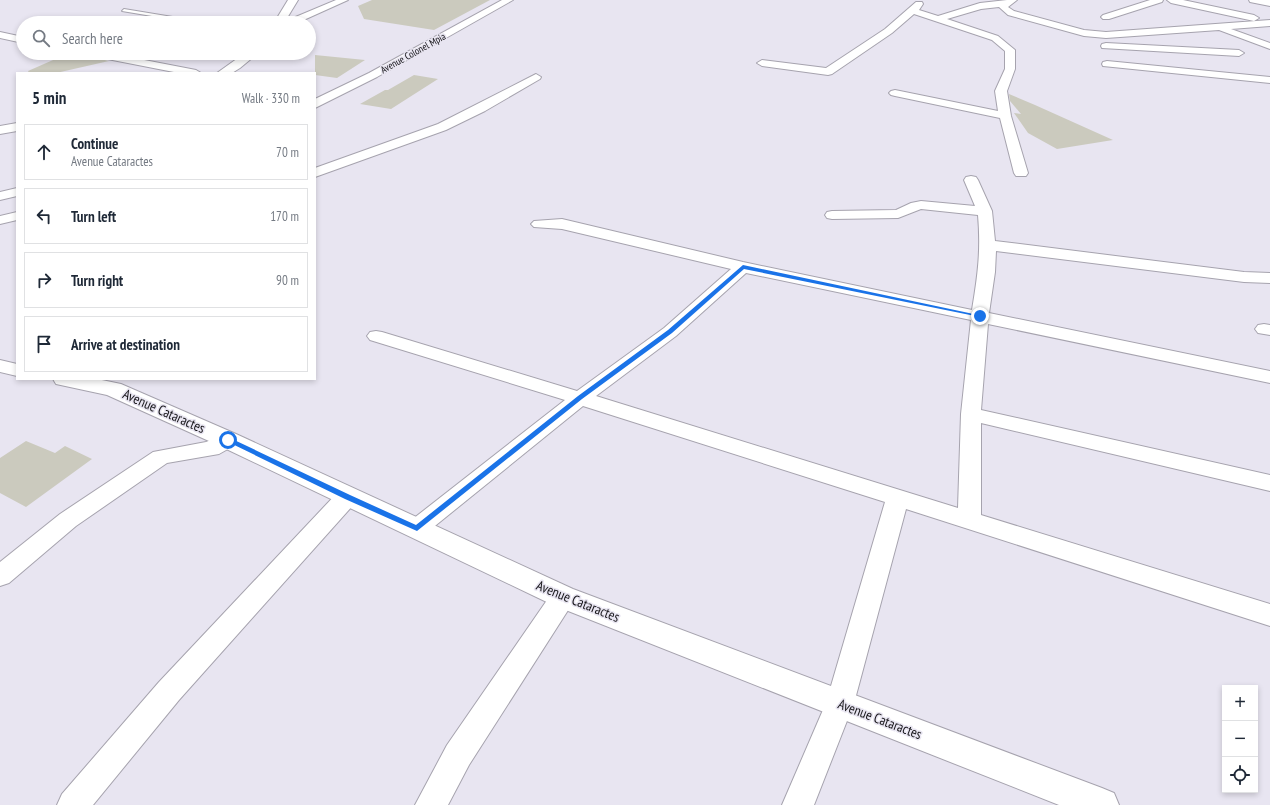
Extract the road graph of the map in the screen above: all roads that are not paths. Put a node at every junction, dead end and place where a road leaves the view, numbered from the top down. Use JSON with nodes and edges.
{"nodes":[{"id":1,"x":293,"y":0,"type":"edge"},
{"id":2,"x":344,"y":0,"type":"edge"},
{"id":3,"x":509,"y":0,"type":"edge"},
{"id":4,"x":1159,"y":0,"type":"edge"},
{"id":5,"x":1171,"y":0,"type":"edge"},
{"id":6,"x":1253,"y":0,"type":"edge"},
{"id":7,"x":1010,"y":2,"type":"edge"},
{"id":8,"x":1270,"y":3,"type":"edge"},
{"id":9,"x":124,"y":10,"type":"dead end"},
{"id":10,"x":160,"y":16,"type":"edge"},
{"id":11,"x":283,"y":16,"type":"edge"},
{"id":12,"x":306,"y":16,"type":"edge"},
{"id":13,"x":1106,"y":17,"type":"dead end"},
{"id":14,"x":938,"y":18,"type":"junction"},
{"id":15,"x":1270,"y":22,"type":"edge"},
{"id":16,"x":1217,"y":27,"type":"junction"},
{"id":17,"x":0,"y":35,"type":"edge"},
{"id":18,"x":16,"y":38,"type":"edge"},
{"id":19,"x":1102,"y":40,"type":"junction"},
{"id":20,"x":1270,"y":46,"type":"edge"},
{"id":21,"x":1240,"y":53,"type":"dead end"},
{"id":22,"x":128,"y":60,"type":"edge"},
{"id":23,"x":243,"y":60,"type":"edge"},
{"id":24,"x":762,"y":64,"type":"dead end"},
{"id":25,"x":191,"y":72,"type":"edge"},
{"id":26,"x":225,"y":72,"type":"edge"},
{"id":27,"x":536,"y":77,"type":"dead end"},
{"id":28,"x":1270,"y":80,"type":"edge"},
{"id":29,"x":896,"y":93,"type":"dead end"},
{"id":30,"x":316,"y":104,"type":"edge"},
{"id":31,"x":1005,"y":116,"type":"junction"},
{"id":32,"x":16,"y":127,"type":"edge"},
{"id":33,"x":0,"y":130,"type":"edge"},
{"id":34,"x":316,"y":173,"type":"edge"},
{"id":35,"x":1021,"y":173,"type":"dead end"},
{"id":36,"x":971,"y":180,"type":"dead end"},
{"id":37,"x":16,"y":192,"type":"edge"},
{"id":38,"x":0,"y":196,"type":"edge"},
{"id":39,"x":985,"y":211,"type":"junction"},
{"id":40,"x":832,"y":215,"type":"dead end"},
{"id":41,"x":16,"y":216,"type":"edge"},
{"id":42,"x":0,"y":220,"type":"edge"},
{"id":43,"x":539,"y":224,"type":"dead end"},
{"id":44,"x":988,"y":246,"type":"junction"},
{"id":45,"x":743,"y":267,"type":"junction"},
{"id":46,"x":1270,"y":278,"type":"edge"},
{"id":47,"x":980,"y":316,"type":"junction"},
{"id":48,"x":376,"y":336,"type":"dead end"},
{"id":49,"x":0,"y":366,"type":"edge"},
{"id":50,"x":16,"y":370,"type":"edge"},
{"id":51,"x":1270,"y":377,"type":"edge"},
{"id":52,"x":69,"y":380,"type":"edge"},
{"id":53,"x":580,"y":398,"type":"junction"},
{"id":54,"x":971,"y":414,"type":"junction"},
{"id":55,"x":228,"y":440,"type":"junction"},
{"id":56,"x":1270,"y":483,"type":"edge"},
{"id":57,"x":347,"y":497,"type":"junction"},
{"id":58,"x":898,"y":497,"type":"junction"},
{"id":59,"x":969,"y":520,"type":"junction"},
{"id":60,"x":417,"y":528,"type":"junction"},
{"id":61,"x":0,"y":576,"type":"edge"},
{"id":62,"x":563,"y":597,"type":"junction"},
{"id":63,"x":1270,"y":615,"type":"edge"},
{"id":64,"x":840,"y":703,"type":"junction"},
{"id":65,"x":73,"y":805,"type":"edge"},
{"id":66,"x":431,"y":805,"type":"edge"},
{"id":67,"x":798,"y":805,"type":"edge"},
{"id":68,"x":1102,"y":805,"type":"edge"}],
"edges":[{"from":1,"to":11,"type":"street"},
{"from":2,"to":12,"type":"street"},
{"from":3,"to":30,"type":"street","name":"Avenue Colonel Mpia"},
{"from":4,"to":13,"type":"street"},
{"from":5,"to":15,"type":"street"},
{"from":6,"to":8,"type":"street"},
{"from":7,"to":14,"type":"street"},
{"from":7,"to":19,"type":"street"},
{"from":9,"to":10,"type":"lane"},
{"from":14,"to":24,"type":"street"},
{"from":14,"to":31,"type":"street"},
{"from":15,"to":16,"type":"street"},
{"from":16,"to":19,"type":"street"},
{"from":16,"to":20,"type":"street"},
{"from":17,"to":18,"type":"street"},
{"from":19,"to":21,"type":"street"},
{"from":19,"to":28,"type":"street"},
{"from":22,"to":25,"type":"street"},
{"from":23,"to":26,"type":"street"},
{"from":27,"to":34,"type":"street"},
{"from":29,"to":31,"type":"street"},
{"from":31,"to":35,"type":"street"},
{"from":32,"to":33,"type":"street"},
{"from":36,"to":39,"type":"street"},
{"from":37,"to":38,"type":"street"},
{"from":39,"to":40,"type":"street"},
{"from":39,"to":44,"type":"street"},
{"from":41,"to":42,"type":"street"},
{"from":43,"to":45,"type":"street"},
{"from":44,"to":46,"type":"street"},
{"from":44,"to":47,"type":"street"},
{"from":45,"to":47,"type":"street"},
{"from":45,"to":53,"type":"street"},
{"from":47,"to":51,"type":"street"},
{"from":47,"to":54,"type":"street"},
{"from":48,"to":53,"type":"street"},
{"from":49,"to":50,"type":"street"},
{"from":52,"to":55,"type":"street","name":"Avenue Cataractes"},
{"from":53,"to":58,"type":"street"},
{"from":53,"to":60,"type":"street"},
{"from":54,"to":56,"type":"street"},
{"from":54,"to":59,"type":"street"},
{"from":55,"to":57,"type":"street","name":"Avenue Cataractes"},
{"from":55,"to":61,"type":"street"},
{"from":57,"to":60,"type":"street","name":"Avenue Cataractes"},
{"from":57,"to":65,"type":"street"},
{"from":58,"to":59,"type":"street"},
{"from":58,"to":64,"type":"street"},
{"from":59,"to":63,"type":"street"},
{"from":60,"to":62,"type":"street","name":"Avenue Cataractes"},
{"from":62,"to":64,"type":"street","name":"Avenue Cataractes"},
{"from":62,"to":66,"type":"street"},
{"from":64,"to":67,"type":"street"},
{"from":64,"to":68,"type":"street","name":"Avenue Cataractes"}]}
